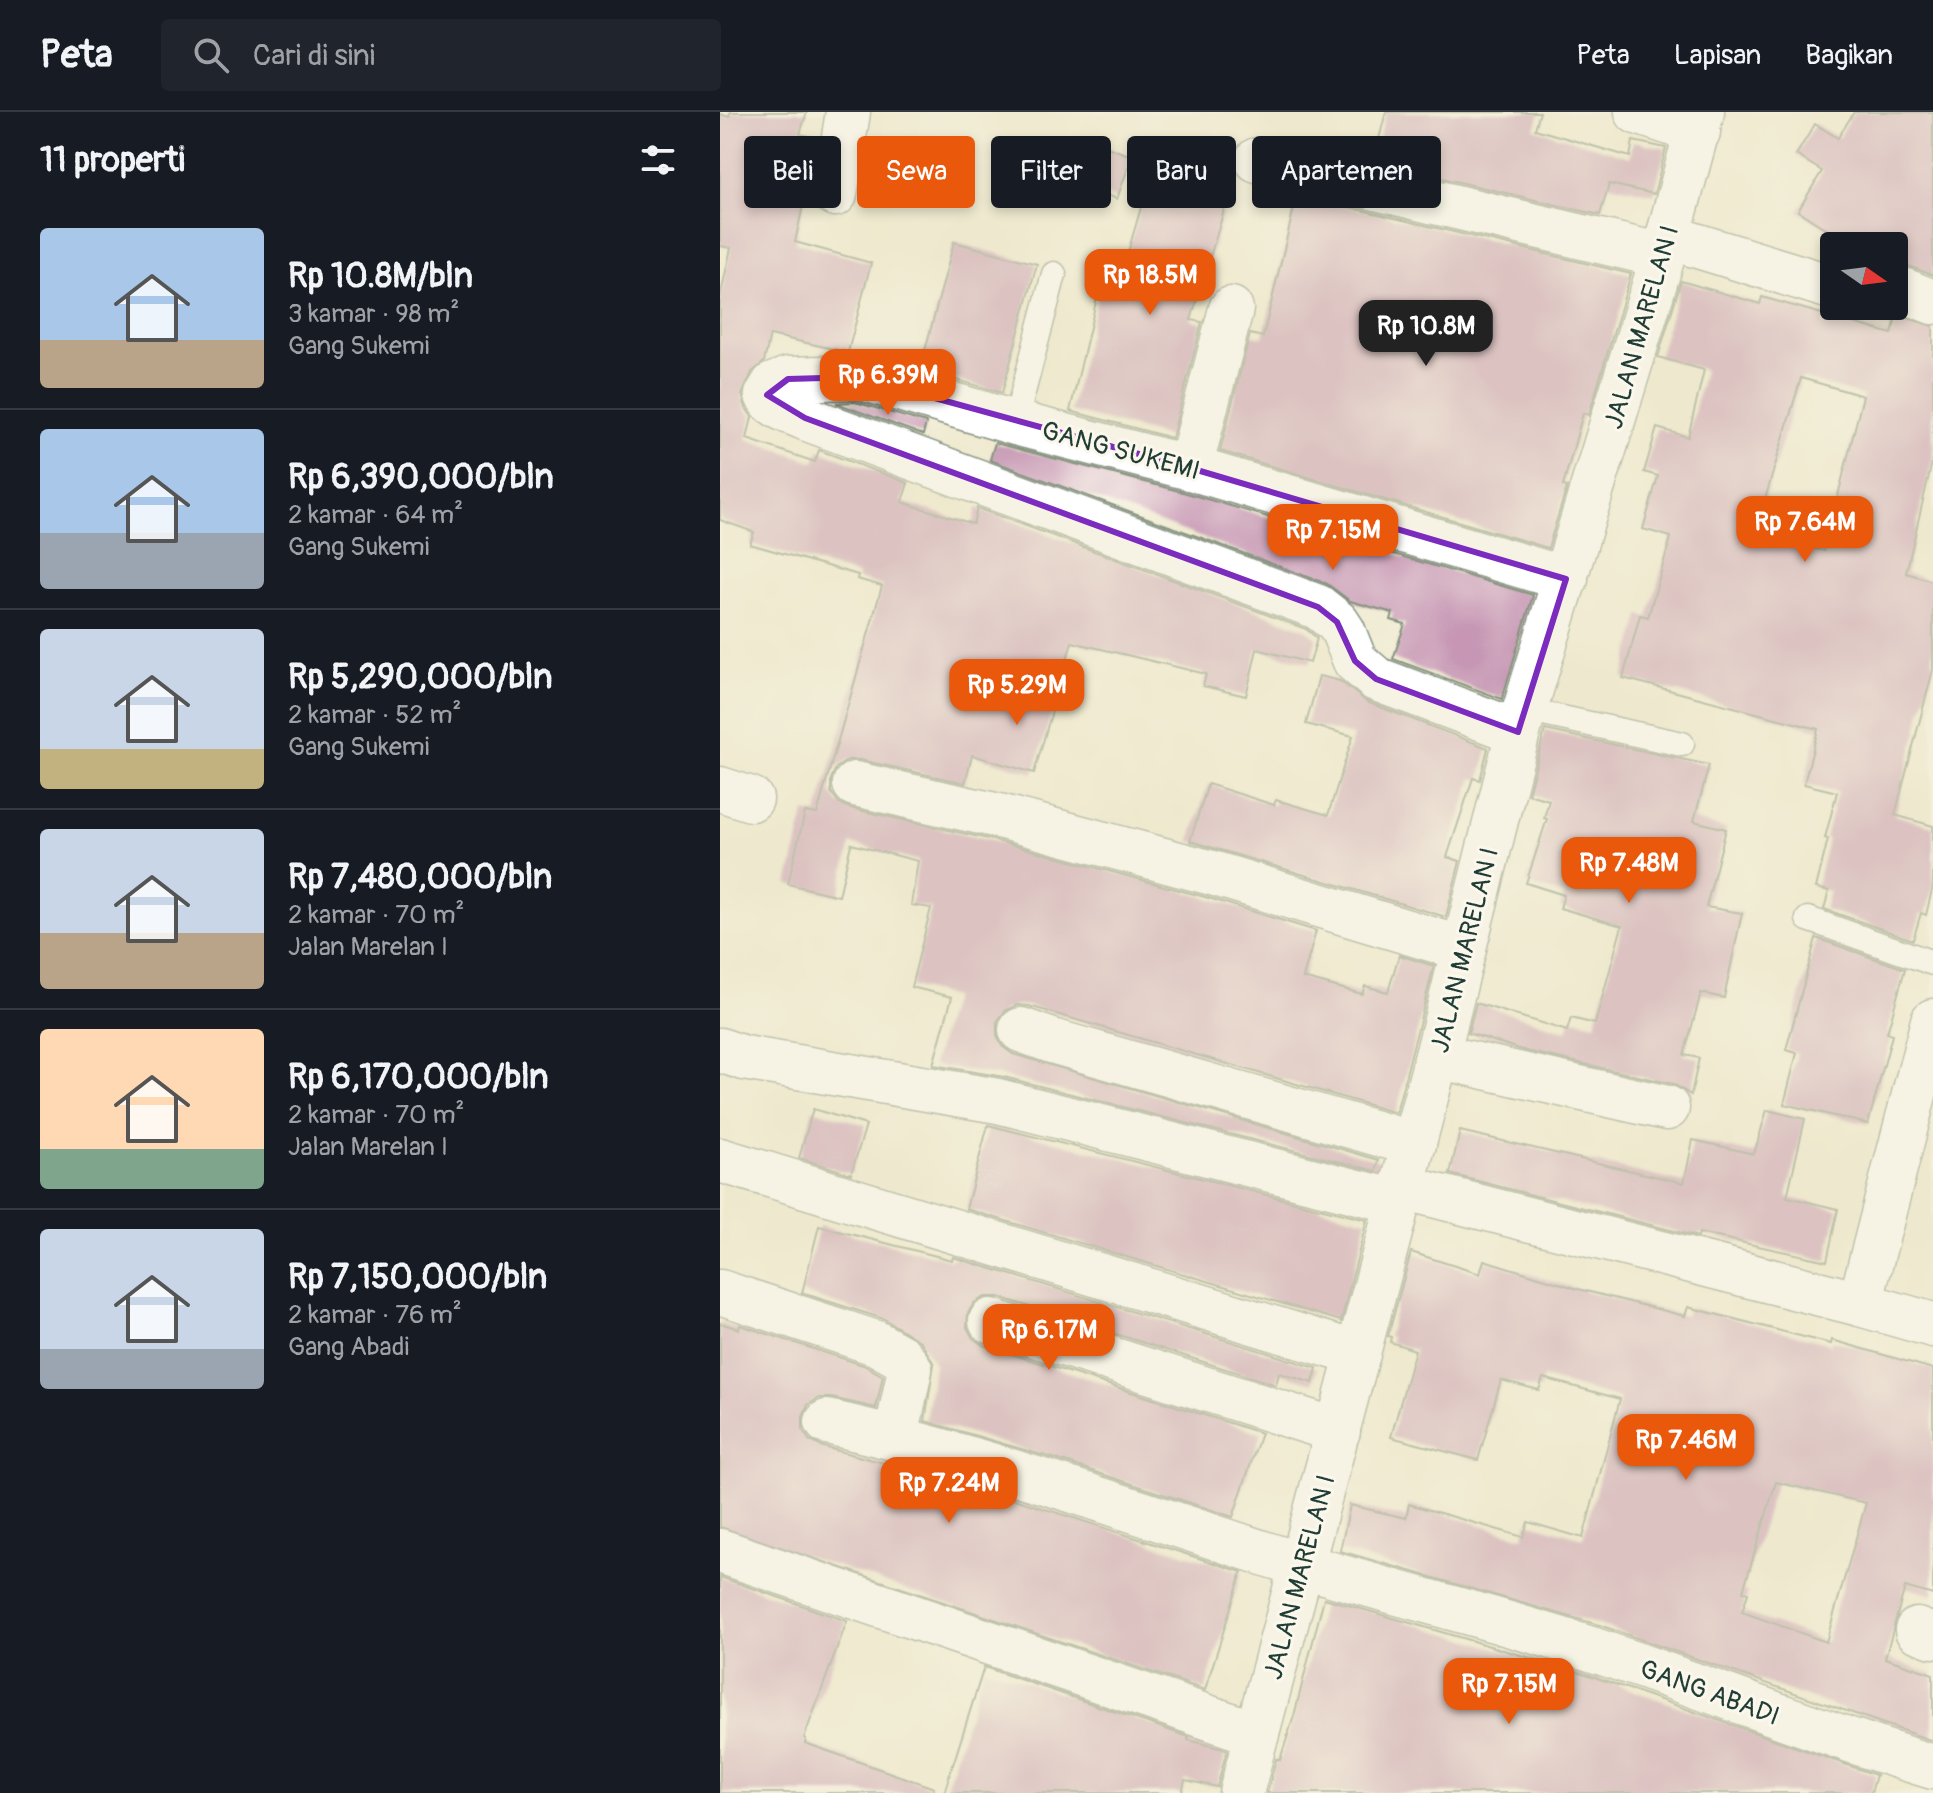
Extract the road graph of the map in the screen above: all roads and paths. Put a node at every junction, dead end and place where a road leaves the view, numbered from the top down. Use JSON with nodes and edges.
{"nodes":[{"id":1,"x":848,"y":112,"type":"edge"},
{"id":2,"x":1637,"y":112,"type":"edge"},
{"id":3,"x":1700,"y":122,"type":"edge"},
{"id":4,"x":841,"y":156,"type":"edge"},
{"id":5,"x":1441,"y":199,"type":"edge"},
{"id":6,"x":1666,"y":246,"type":"junction"},
{"id":7,"x":1054,"y":274,"type":"dead end"},
{"id":8,"x":1820,"y":284,"type":"edge"},
{"id":9,"x":1908,"y":292,"type":"edge"},
{"id":10,"x":1933,"y":302,"type":"edge"},
{"id":11,"x":1231,"y":309,"type":"dead end"},
{"id":12,"x":1015,"y":423,"type":"junction"},
{"id":13,"x":1190,"y":468,"type":"junction"},
{"id":14,"x":1566,"y":579,"type":"junction"},
{"id":15,"x":1521,"y":721,"type":"junction"},
{"id":16,"x":1682,"y":744,"type":"dead end"},
{"id":17,"x":855,"y":784,"type":"dead end"},
{"id":18,"x":1808,"y":919,"type":"dead end"},
{"id":19,"x":1464,"y":949,"type":"junction"},
{"id":20,"x":1933,"y":963,"type":"edge"},
{"id":21,"x":1933,"y":1021,"type":"edge"},
{"id":22,"x":1021,"y":1030,"type":"dead end"},
{"id":23,"x":720,"y":1050,"type":"edge"},
{"id":24,"x":1437,"y":1056,"type":"junction"},
{"id":25,"x":1667,"y":1108,"type":"dead end"},
{"id":26,"x":1414,"y":1144,"type":"junction"},
{"id":27,"x":720,"y":1160,"type":"edge"},
{"id":28,"x":1400,"y":1194,"type":"junction"},
{"id":29,"x":720,"y":1292,"type":"edge"},
{"id":30,"x":1860,"y":1304,"type":"junction"},
{"id":31,"x":991,"y":1321,"type":"dead end"},
{"id":32,"x":1933,"y":1325,"type":"edge"},
{"id":33,"x":1358,"y":1354,"type":"junction"},
{"id":34,"x":827,"y":1422,"type":"dead end"},
{"id":35,"x":1338,"y":1431,"type":"junction"},
{"id":36,"x":896,"y":1437,"type":"junction"},
{"id":37,"x":720,"y":1551,"type":"edge"},
{"id":38,"x":1302,"y":1566,"type":"junction"},
{"id":39,"x":1257,"y":1734,"type":"junction"},
{"id":40,"x":1933,"y":1767,"type":"edge"},
{"id":41,"x":1241,"y":1793,"type":"edge"}],
"edges":[{"from":1,"to":4,"type":"street"},
{"from":2,"to":3,"type":"street"},
{"from":3,"to":6,"type":"street","name":"JALAN MARELAN I"},
{"from":5,"to":6,"type":"street"},
{"from":6,"to":8,"type":"street"},
{"from":6,"to":14,"type":"street","name":"JALAN MARELAN I"},
{"from":7,"to":12,"type":"lane"},
{"from":9,"to":10,"type":"street"},
{"from":11,"to":13,"type":"street"},
{"from":12,"to":13,"type":"street","name":"GANG SUKEMI"},
{"from":12,"to":15,"type":"street","name":"GANG SUKEMI"},
{"from":13,"to":14,"type":"street","name":"GANG SUKEMI"},
{"from":14,"to":15,"type":"street","name":"JALAN MARELAN I"},
{"from":15,"to":16,"type":"lane"},
{"from":15,"to":19,"type":"street","name":"JALAN MARELAN I"},
{"from":17,"to":19,"type":"street"},
{"from":18,"to":20,"type":"lane"},
{"from":19,"to":24,"type":"street","name":"JALAN MARELAN I"},
{"from":21,"to":30,"type":"street"},
{"from":22,"to":26,"type":"street"},
{"from":23,"to":28,"type":"street"},
{"from":24,"to":25,"type":"street"},
{"from":24,"to":26,"type":"street","name":"JALAN MARELAN I"},
{"from":26,"to":28,"type":"street","name":"JALAN MARELAN I"},
{"from":27,"to":33,"type":"street"},
{"from":28,"to":30,"type":"street"},
{"from":28,"to":33,"type":"street","name":"JALAN MARELAN I"},
{"from":29,"to":36,"type":"street"},
{"from":30,"to":32,"type":"street"},
{"from":31,"to":35,"type":"street"},
{"from":33,"to":35,"type":"street","name":"JALAN MARELAN I"},
{"from":34,"to":36,"type":"street","name":"GANG ABADI"},
{"from":35,"to":38,"type":"street","name":"JALAN MARELAN I"},
{"from":36,"to":38,"type":"street","name":"GANG ABADI"},
{"from":37,"to":39,"type":"street"},
{"from":38,"to":39,"type":"street","name":"JALAN MARELAN I"},
{"from":38,"to":40,"type":"street","name":"GANG ABADI"},
{"from":39,"to":41,"type":"street","name":"JALAN MARELAN I"}]}
